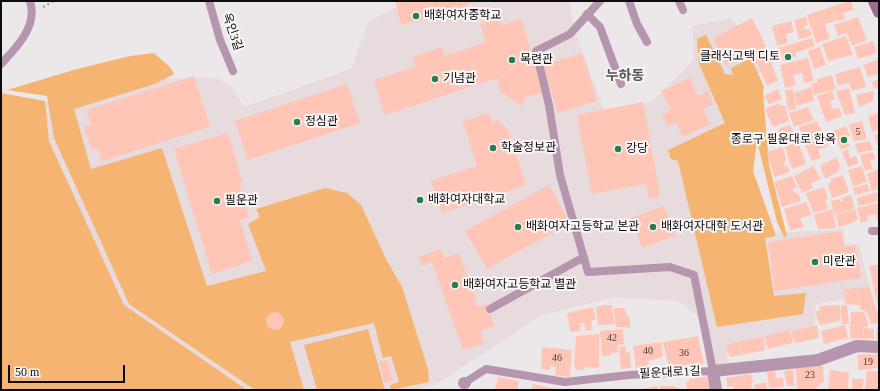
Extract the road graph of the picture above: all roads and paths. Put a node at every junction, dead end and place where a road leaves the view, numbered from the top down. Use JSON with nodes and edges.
{"nodes":[{"id":1,"x":30,"y":1,"type":"edge"},
{"id":2,"x":209,"y":1,"type":"edge"},
{"id":3,"x":600,"y":1,"type":"edge"},
{"id":4,"x":629,"y":1,"type":"edge"},
{"id":5,"x":679,"y":1,"type":"edge"},
{"id":6,"x":874,"y":1,"type":"edge"},
{"id":7,"x":683,"y":10,"type":"dead end"},
{"id":8,"x":879,"y":12,"type":"edge"},
{"id":9,"x":587,"y":14,"type":"junction"},
{"id":10,"x":648,"y":42,"type":"dead end"},
{"id":11,"x":1,"y":64,"type":"edge"},
{"id":12,"x":233,"y":71,"type":"dead end"},
{"id":13,"x":621,"y":84,"type":"dead end"},
{"id":14,"x":584,"y":257,"type":"junction"},
{"id":15,"x":490,"y":309,"type":"dead end"},
{"id":16,"x":879,"y":348,"type":"edge"},
{"id":17,"x":713,"y":371,"type":"junction"},
{"id":18,"x":465,"y":383,"type":"dead end"},
{"id":19,"x":716,"y":390,"type":"edge"}],
"edges":[{"from":1,"to":11,"type":"lane"},
{"from":2,"to":12,"type":"lane","name":"옥인3길"},
{"from":3,"to":9,"type":"lane"},
{"from":4,"to":10,"type":"lane"},
{"from":5,"to":7,"type":"lane"},
{"from":6,"to":8,"type":"street"},
{"from":9,"to":13,"type":"lane"},
{"from":9,"to":14,"type":"lane"},
{"from":14,"to":15,"type":"lane"},
{"from":14,"to":17,"type":"lane"},
{"from":16,"to":17,"type":"street","name":"필운대로1길"},
{"from":17,"to":18,"type":"lane","name":"필운대로1길"},
{"from":17,"to":19,"type":"street"}]}
